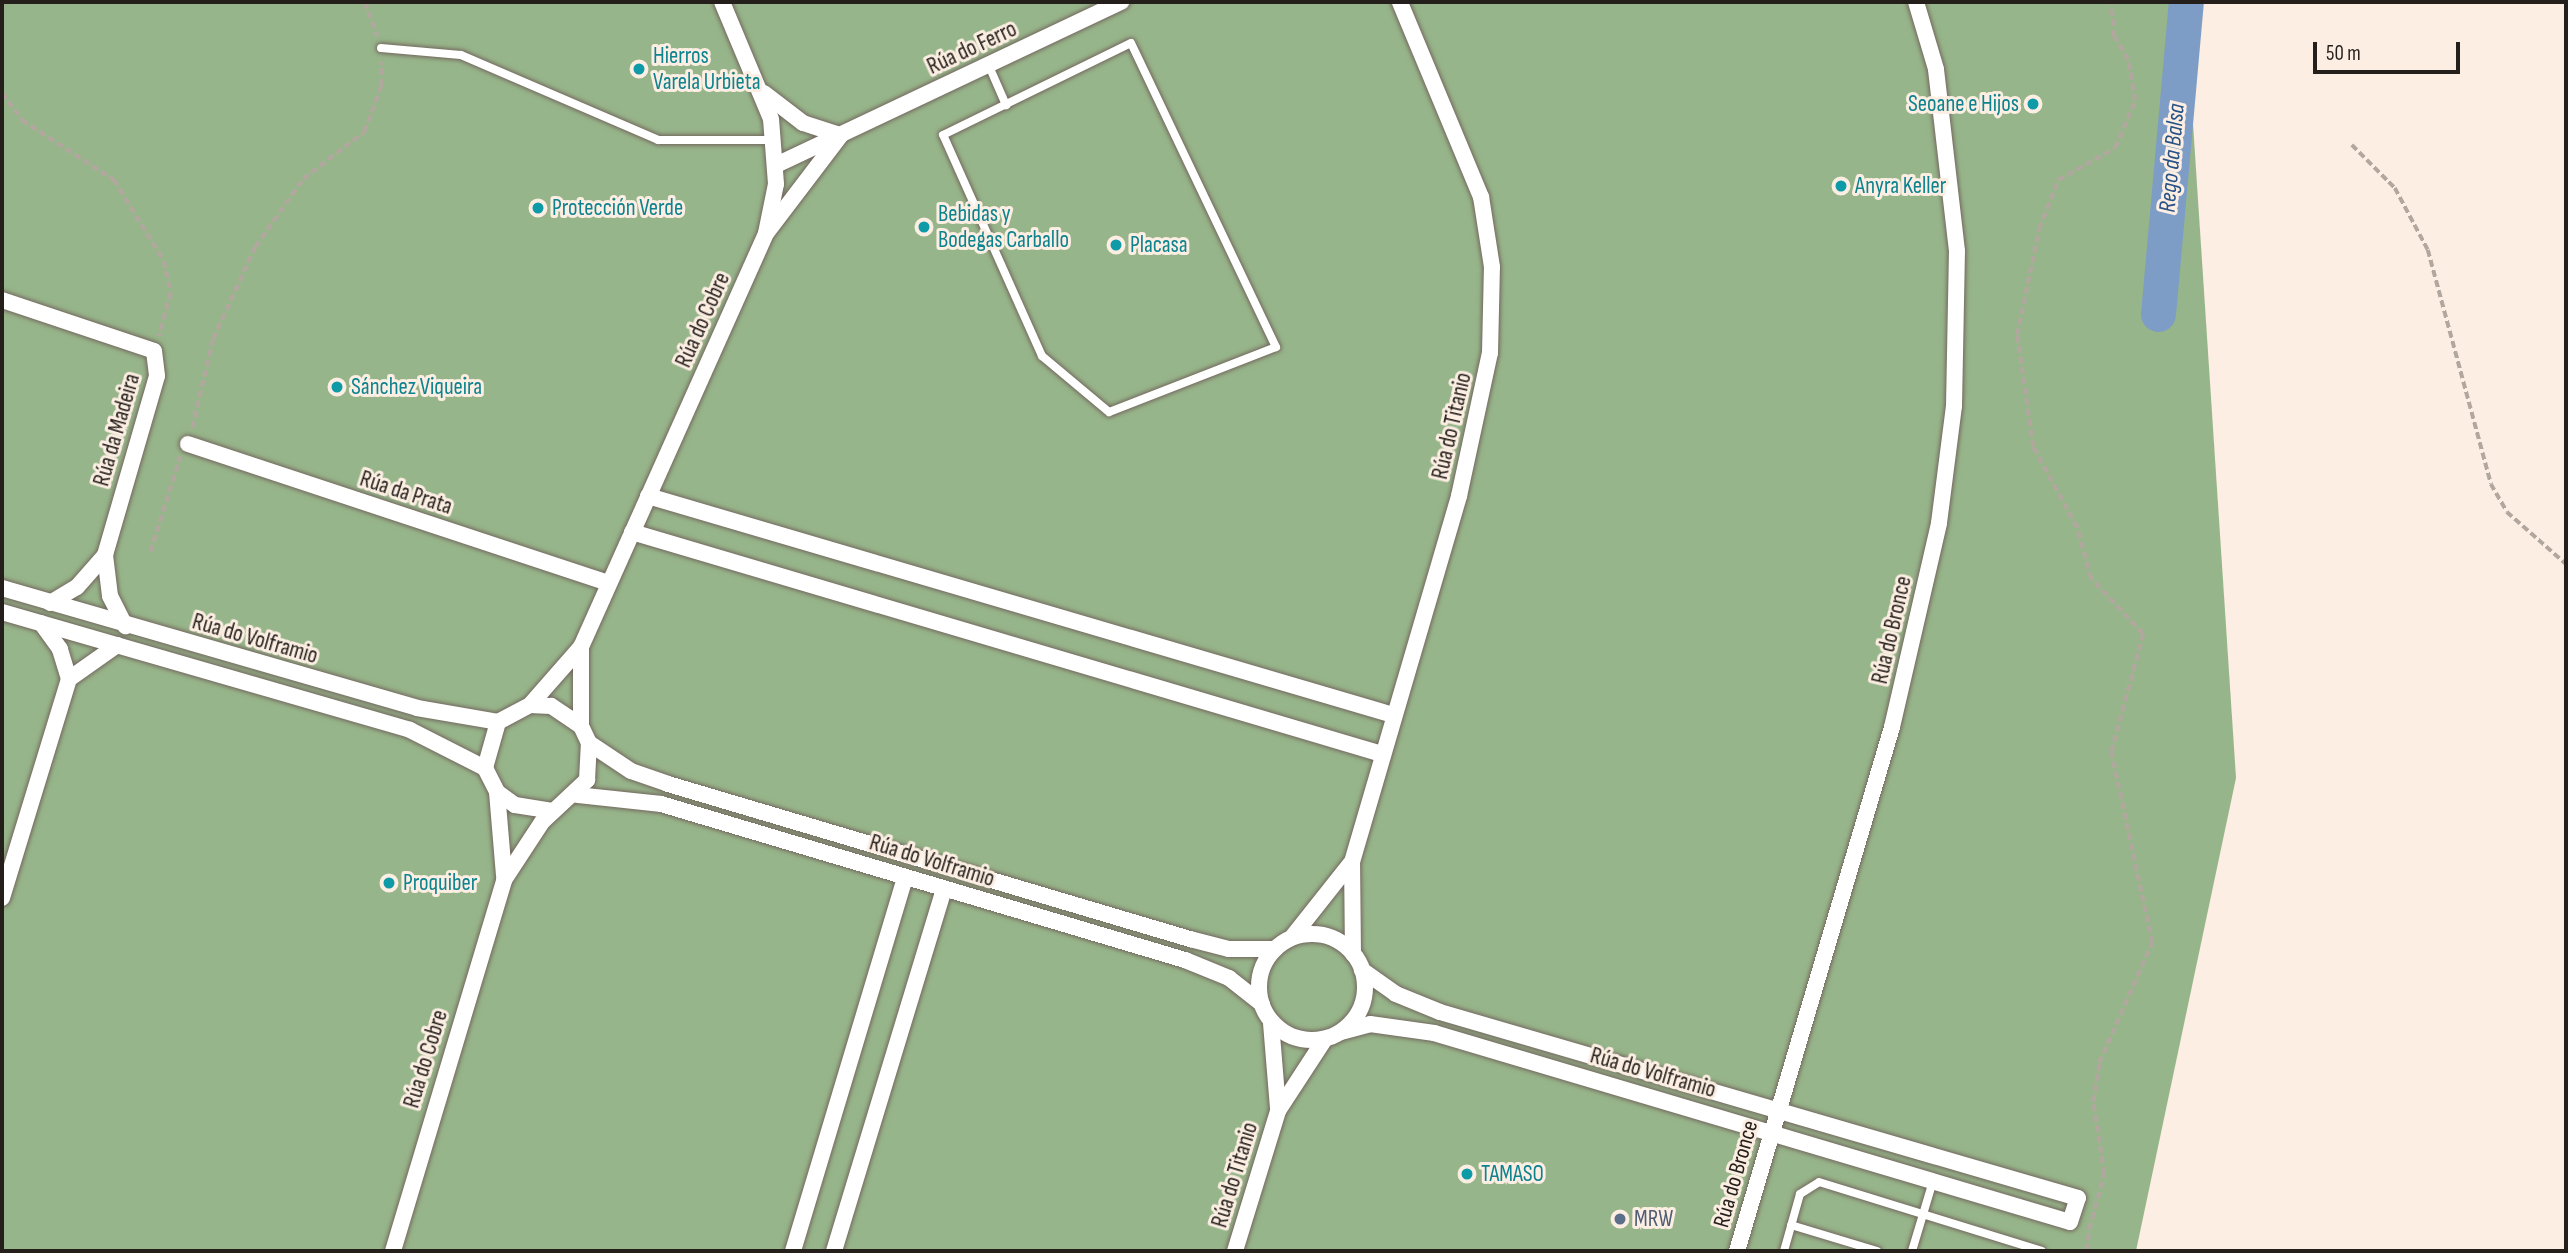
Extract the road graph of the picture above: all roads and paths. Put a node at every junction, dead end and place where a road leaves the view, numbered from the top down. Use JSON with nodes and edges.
{"nodes":[{"id":1,"x":365,"y":2,"type":"edge"},
{"id":2,"x":723,"y":2,"type":"edge"},
{"id":3,"x":1121,"y":2,"type":"edge"},
{"id":4,"x":1400,"y":2,"type":"edge"},
{"id":5,"x":1916,"y":2,"type":"edge"},
{"id":6,"x":2111,"y":2,"type":"edge"},
{"id":7,"x":382,"y":48,"type":"junction"},
{"id":8,"x":989,"y":66,"type":"junction"},
{"id":9,"x":2,"y":93,"type":"edge"},
{"id":10,"x":763,"y":93,"type":"junction"},
{"id":11,"x":1006,"y":105,"type":"junction"},
{"id":12,"x":841,"y":135,"type":"junction"},
{"id":13,"x":775,"y":140,"type":"junction"},
{"id":14,"x":2352,"y":145,"type":"dead end"},
{"id":15,"x":776,"y":165,"type":"junction"},
{"id":16,"x":765,"y":233,"type":"junction"},
{"id":17,"x":2,"y":300,"type":"edge"},
{"id":18,"x":154,"y":351,"type":"junction"},
{"id":19,"x":188,"y":444,"type":"junction"},
{"id":20,"x":648,"y":496,"type":"junction"},
{"id":21,"x":632,"y":532,"type":"junction"},
{"id":22,"x":150,"y":552,"type":"dead end"},
{"id":23,"x":105,"y":555,"type":"junction"},
{"id":24,"x":2566,"y":564,"type":"edge"},
{"id":25,"x":609,"y":583,"type":"junction"},
{"id":26,"x":2,"y":588,"type":"edge"},
{"id":27,"x":50,"y":603,"type":"junction"},
{"id":28,"x":2,"y":612,"type":"edge"},
{"id":29,"x":41,"y":624,"type":"junction"},
{"id":30,"x":125,"y":626,"type":"junction"},
{"id":31,"x":117,"y":645,"type":"junction"},
{"id":32,"x":581,"y":647,"type":"junction"},
{"id":33,"x":69,"y":679,"type":"junction"},
{"id":34,"x":530,"y":705,"type":"junction"},
{"id":35,"x":1393,"y":715,"type":"junction"},
{"id":36,"x":498,"y":723,"type":"junction"},
{"id":37,"x":581,"y":726,"type":"junction"},
{"id":38,"x":589,"y":743,"type":"junction"},
{"id":39,"x":1382,"y":754,"type":"junction"},
{"id":40,"x":485,"y":768,"type":"junction"},
{"id":41,"x":497,"y":792,"type":"junction"},
{"id":42,"x":577,"y":795,"type":"junction"},
{"id":43,"x":551,"y":811,"type":"junction"},
{"id":44,"x":1352,"y":862,"type":"junction"},
{"id":45,"x":905,"y":877,"type":"junction"},
{"id":46,"x":504,"y":880,"type":"junction"},
{"id":47,"x":944,"y":889,"type":"junction"},
{"id":48,"x":2,"y":898,"type":"edge"},
{"id":49,"x":1291,"y":938,"type":"junction"},
{"id":50,"x":1275,"y":949,"type":"junction"},
{"id":51,"x":1353,"y":954,"type":"junction"},
{"id":52,"x":1362,"y":970,"type":"junction"},
{"id":53,"x":1262,"y":1004,"type":"junction"},
{"id":54,"x":1271,"y":1023,"type":"junction"},
{"id":55,"x":1341,"y":1032,"type":"junction"},
{"id":56,"x":1325,"y":1039,"type":"junction"},
{"id":57,"x":1278,"y":1111,"type":"junction"},
{"id":58,"x":1778,"y":1111,"type":"junction"},
{"id":59,"x":1772,"y":1132,"type":"junction"},
{"id":60,"x":1933,"y":1181,"type":"junction"},
{"id":61,"x":1923,"y":1214,"type":"junction"},
{"id":62,"x":2092,"y":1219,"type":"dead end"},
{"id":63,"x":1791,"y":1226,"type":"junction"},
{"id":64,"x":393,"y":1251,"type":"edge"},
{"id":65,"x":793,"y":1251,"type":"edge"},
{"id":66,"x":834,"y":1251,"type":"edge"},
{"id":67,"x":1236,"y":1251,"type":"edge"},
{"id":68,"x":1737,"y":1251,"type":"edge"},
{"id":69,"x":1784,"y":1251,"type":"edge"},
{"id":70,"x":1877,"y":1251,"type":"edge"},
{"id":71,"x":1912,"y":1251,"type":"edge"},
{"id":72,"x":2042,"y":1251,"type":"edge"}],
"edges":[{"from":1,"to":7,"type":"path"},
{"from":2,"to":10,"type":"street","name":"Rúa do Cobre"},
{"from":3,"to":8,"type":"street","name":"Rúa do Ferro"},
{"from":4,"to":35,"type":"street","name":"Rúa do Titanio"},
{"from":5,"to":58,"type":"street","name":"Rúa do Bronce"},
{"from":6,"to":62,"type":"path"},
{"from":7,"to":13,"type":"lane"},
{"from":7,"to":19,"type":"path"},
{"from":8,"to":11,"type":"lane"},
{"from":8,"to":12,"type":"street","name":"Rúa do Ferro"},
{"from":9,"to":18,"type":"path"},
{"from":10,"to":12,"type":"street"},
{"from":10,"to":13,"type":"street","name":"Rúa do Cobre"},
{"from":11,"to":11,"type":"lane"},
{"from":12,"to":15,"type":"street","name":"Rúa do Ferro"},
{"from":12,"to":16,"type":"street","name":"Rúa do Ferro"},
{"from":13,"to":15,"type":"street","name":"Rúa do Cobre"},
{"from":14,"to":24,"type":"path"},
{"from":15,"to":16,"type":"street","name":"Rúa do Cobre"},
{"from":16,"to":20,"type":"street","name":"Rúa do Cobre"},
{"from":17,"to":18,"type":"street","name":"Rúa da Madeira"},
{"from":18,"to":23,"type":"street","name":"Rúa da Madeira"},
{"from":19,"to":22,"type":"path"},
{"from":19,"to":25,"type":"street","name":"Rúa da Prata"},
{"from":20,"to":21,"type":"street","name":"Rúa do Cobre"},
{"from":20,"to":35,"type":"street"},
{"from":21,"to":25,"type":"street","name":"Rúa do Cobre"},
{"from":21,"to":39,"type":"street"},
{"from":23,"to":27,"type":"street"},
{"from":23,"to":30,"type":"street"},
{"from":25,"to":32,"type":"street","name":"Rúa do Cobre"},
{"from":26,"to":27,"type":"street","name":"Rúa do Volframio"},
{"from":27,"to":30,"type":"street","name":"Rúa do Volframio"},
{"from":28,"to":29,"type":"street","name":"Rúa do Volframio"},
{"from":29,"to":31,"type":"street","name":"Rúa do Volframio"},
{"from":29,"to":33,"type":"street"},
{"from":30,"to":36,"type":"street","name":"Rúa do Volframio"},
{"from":31,"to":33,"type":"street"},
{"from":31,"to":40,"type":"street","name":"Rúa do Volframio"},
{"from":32,"to":34,"type":"street"},
{"from":32,"to":37,"type":"street"},
{"from":33,"to":48,"type":"street"},
{"from":34,"to":36,"type":"street"},
{"from":34,"to":37,"type":"street"},
{"from":35,"to":39,"type":"street","name":"Rúa do Titanio"},
{"from":36,"to":40,"type":"street"},
{"from":37,"to":38,"type":"street"},
{"from":38,"to":42,"type":"street"},
{"from":38,"to":50,"type":"street","name":"Rúa do Volframio"},
{"from":39,"to":44,"type":"street","name":"Rúa do Titanio"},
{"from":40,"to":41,"type":"street"},
{"from":41,"to":43,"type":"street"},
{"from":41,"to":46,"type":"street"},
{"from":42,"to":43,"type":"street"},
{"from":42,"to":45,"type":"street","name":"Rúa do Volframio"},
{"from":43,"to":46,"type":"street"},
{"from":44,"to":49,"type":"street"},
{"from":44,"to":51,"type":"street"},
{"from":45,"to":47,"type":"street","name":"Rúa do Volframio"},
{"from":45,"to":65,"type":"street"},
{"from":46,"to":64,"type":"street","name":"Rúa do Cobre"},
{"from":47,"to":53,"type":"street","name":"Rúa do Volframio"},
{"from":47,"to":66,"type":"street"},
{"from":49,"to":50,"type":"street"},
{"from":49,"to":51,"type":"street"},
{"from":50,"to":53,"type":"street"},
{"from":51,"to":52,"type":"street"},
{"from":52,"to":55,"type":"street"},
{"from":52,"to":58,"type":"street","name":"Rúa do Volframio"},
{"from":53,"to":54,"type":"street"},
{"from":54,"to":56,"type":"street"},
{"from":54,"to":57,"type":"street"},
{"from":55,"to":56,"type":"street"},
{"from":55,"to":59,"type":"street","name":"Rúa do Volframio"},
{"from":56,"to":57,"type":"street"},
{"from":57,"to":67,"type":"street","name":"Rúa do Titanio"},
{"from":58,"to":59,"type":"street","name":"Rúa do Bronce"},
{"from":58,"to":60,"type":"street","name":"Rúa do Volframio"},
{"from":59,"to":60,"type":"street","name":"Rúa do Volframio"},
{"from":59,"to":68,"type":"street","name":"Rúa do Bronce"},
{"from":60,"to":61,"type":"lane"},
{"from":61,"to":63,"type":"lane"},
{"from":61,"to":71,"type":"lane"},
{"from":61,"to":72,"type":"lane"},
{"from":63,"to":69,"type":"lane"},
{"from":63,"to":70,"type":"lane"}]}
